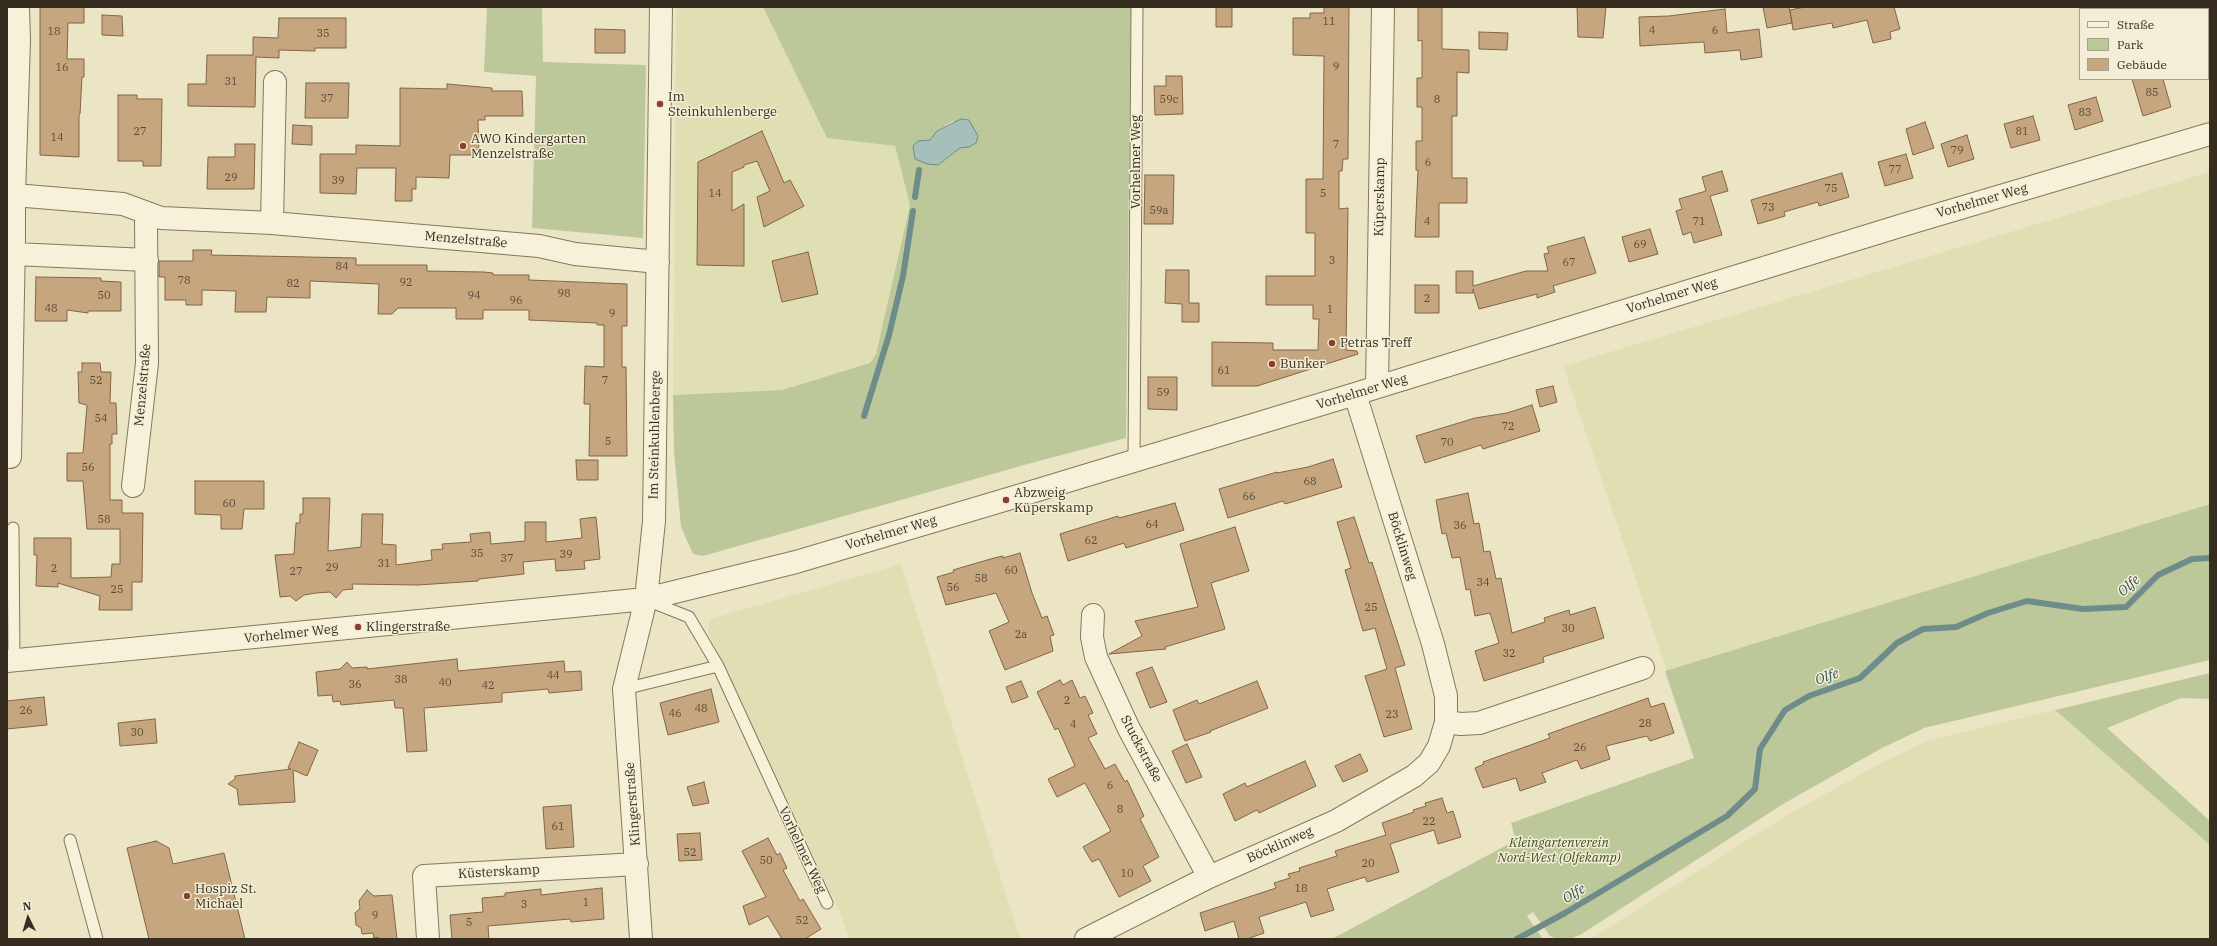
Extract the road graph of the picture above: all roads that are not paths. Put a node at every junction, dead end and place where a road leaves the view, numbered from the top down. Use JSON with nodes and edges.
{"nodes":[{"id":1,"x":18,"y":7,"type":"edge"},
{"id":2,"x":661,"y":7,"type":"edge"},
{"id":3,"x":1138,"y":7,"type":"edge"},
{"id":4,"x":1383,"y":7,"type":"edge"},
{"id":5,"x":13,"y":41,"type":"edge"},
{"id":6,"x":275,"y":82,"type":"dead end"},
{"id":7,"x":2210,"y":134,"type":"edge"},
{"id":8,"x":14,"y":195,"type":"junction"},
{"id":9,"x":146,"y":214,"type":"junction"},
{"id":10,"x":272,"y":223,"type":"junction"},
{"id":11,"x":11,"y":244,"type":"edge"},
{"id":12,"x":146,"y":260,"type":"junction"},
{"id":13,"x":658,"y":262,"type":"junction"},
{"id":14,"x":1377,"y":387,"type":"junction"},
{"id":15,"x":1355,"y":394,"type":"junction"},
{"id":16,"x":10,"y":457,"type":"dead end"},
{"id":17,"x":1134,"y":460,"type":"junction"},
{"id":18,"x":133,"y":486,"type":"dead end"},
{"id":19,"x":13,"y":528,"type":"dead end"},
{"id":20,"x":646,"y":600,"type":"junction"},
{"id":21,"x":1093,"y":615,"type":"dead end"},
{"id":22,"x":10,"y":661,"type":"edge"},
{"id":23,"x":718,"y":666,"type":"junction"},
{"id":24,"x":1644,"y":668,"type":"dead end"},
{"id":25,"x":624,"y":689,"type":"junction"},
{"id":26,"x":1446,"y":722,"type":"junction"},
{"id":27,"x":70,"y":840,"type":"dead end"},
{"id":28,"x":637,"y":864,"type":"junction"},
{"id":29,"x":1208,"y":877,"type":"junction"},
{"id":30,"x":827,"y":903,"type":"dead end"},
{"id":31,"x":97,"y":939,"type":"edge"},
{"id":32,"x":428,"y":939,"type":"edge"},
{"id":33,"x":642,"y":939,"type":"edge"},
{"id":34,"x":1086,"y":939,"type":"edge"}],
"edges":[{"from":1,"to":5,"type":"street"},
{"from":2,"to":13,"type":"street","name":"Im Steinkuhlenberge"},
{"from":3,"to":17,"type":"lane","name":"Vorhelmer Weg"},
{"from":4,"to":14,"type":"street","name":"Küperskamp"},
{"from":5,"to":8,"type":"street"},
{"from":6,"to":10,"type":"street"},
{"from":7,"to":14,"type":"street","name":"Vorhelmer Weg"},
{"from":8,"to":9,"type":"street","name":"Menzelstraße"},
{"from":8,"to":11,"type":"street"},
{"from":9,"to":10,"type":"street","name":"Menzelstraße"},
{"from":9,"to":12,"type":"street","name":"Menzelstraße"},
{"from":10,"to":13,"type":"street","name":"Menzelstraße"},
{"from":11,"to":12,"type":"street"},
{"from":11,"to":16,"type":"street"},
{"from":12,"to":18,"type":"street","name":"Menzelstraße"},
{"from":13,"to":20,"type":"street","name":"Im Steinkuhlenberge"},
{"from":14,"to":15,"type":"street","name":"Vorhelmer Weg"},
{"from":15,"to":17,"type":"street","name":"Vorhelmer Weg"},
{"from":15,"to":26,"type":"street","name":"Böcklinweg"},
{"from":17,"to":20,"type":"street","name":"Vorhelmer Weg"},
{"from":19,"to":22,"type":"lane"},
{"from":20,"to":22,"type":"street","name":"Vorhelmer Weg"},
{"from":20,"to":23,"type":"lane","name":"Vorhelmer Weg"},
{"from":20,"to":25,"type":"street","name":"Klingerstraße"},
{"from":21,"to":29,"type":"street","name":"Stuckstraße"},
{"from":23,"to":25,"type":"lane"},
{"from":23,"to":30,"type":"lane","name":"Vorhelmer Weg"},
{"from":24,"to":26,"type":"street"},
{"from":25,"to":28,"type":"street","name":"Klingerstraße"},
{"from":26,"to":29,"type":"street","name":"Böcklinweg"},
{"from":27,"to":31,"type":"lane"},
{"from":28,"to":32,"type":"street","name":"Küsterskamp"},
{"from":28,"to":33,"type":"street","name":"Klingerstraße"},
{"from":29,"to":34,"type":"street","name":"Böcklinweg"}]}
